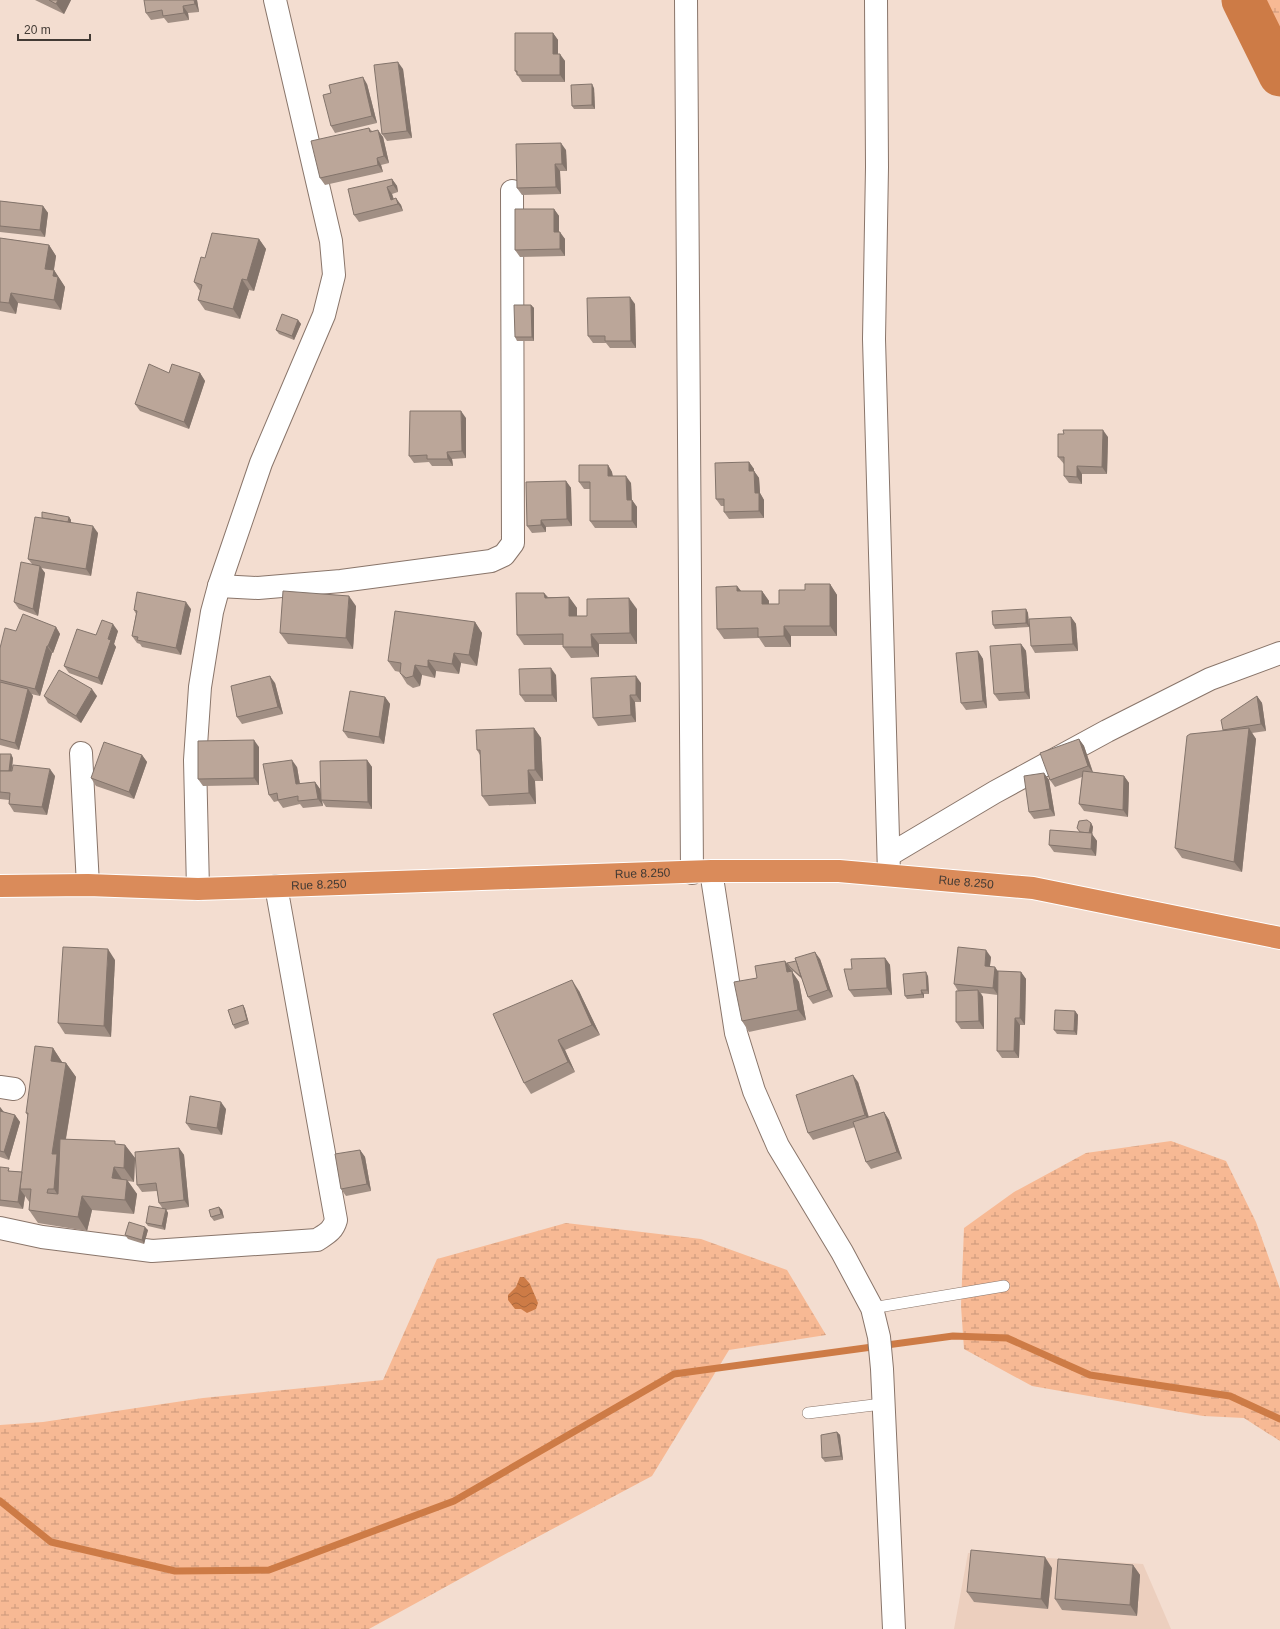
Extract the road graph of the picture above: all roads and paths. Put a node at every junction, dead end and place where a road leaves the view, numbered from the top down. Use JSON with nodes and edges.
{"nodes":[{"id":1,"x":275,"y":0,"type":"edge"},
{"id":2,"x":686,"y":0,"type":"edge"},
{"id":3,"x":876,"y":0,"type":"edge"},
{"id":4,"x":512,"y":191,"type":"dead end"},
{"id":5,"x":219,"y":586,"type":"junction"},
{"id":6,"x":1280,"y":653,"type":"edge"},
{"id":7,"x":81,"y":752,"type":"dead end"},
{"id":8,"x":889,"y":865,"type":"junction"},
{"id":9,"x":702,"y":872,"type":"junction"},
{"id":10,"x":88,"y":885,"type":"junction"},
{"id":11,"x":0,"y":886,"type":"edge"},
{"id":12,"x":276,"y":886,"type":"junction"},
{"id":13,"x":198,"y":889,"type":"junction"},
{"id":14,"x":1280,"y":938,"type":"edge"},
{"id":15,"x":0,"y":1228,"type":"edge"},
{"id":16,"x":1004,"y":1286,"type":"dead end"},
{"id":17,"x":872,"y":1308,"type":"junction"},
{"id":18,"x":882,"y":1404,"type":"junction"},
{"id":19,"x":808,"y":1413,"type":"dead end"},
{"id":20,"x":894,"y":1629,"type":"edge"}],
"edges":[{"from":1,"to":5,"type":"street"},
{"from":2,"to":9,"type":"street"},
{"from":3,"to":8,"type":"street"},
{"from":4,"to":5,"type":"street"},
{"from":5,"to":13,"type":"street"},
{"from":6,"to":8,"type":"street"},
{"from":7,"to":10,"type":"street"},
{"from":8,"to":9,"type":"highway","name":"Rue 8.250"},
{"from":8,"to":14,"type":"highway","name":"Rue 8.250"},
{"from":9,"to":12,"type":"highway","name":"Rue 8.250"},
{"from":9,"to":17,"type":"street"},
{"from":10,"to":11,"type":"highway","name":"Rue 8.250"},
{"from":10,"to":13,"type":"highway","name":"Rue 8.250"},
{"from":12,"to":13,"type":"highway","name":"Rue 8.250"},
{"from":12,"to":15,"type":"street"},
{"from":16,"to":17,"type":"lane"},
{"from":17,"to":18,"type":"street"},
{"from":18,"to":19,"type":"lane"},
{"from":18,"to":20,"type":"street"}]}
